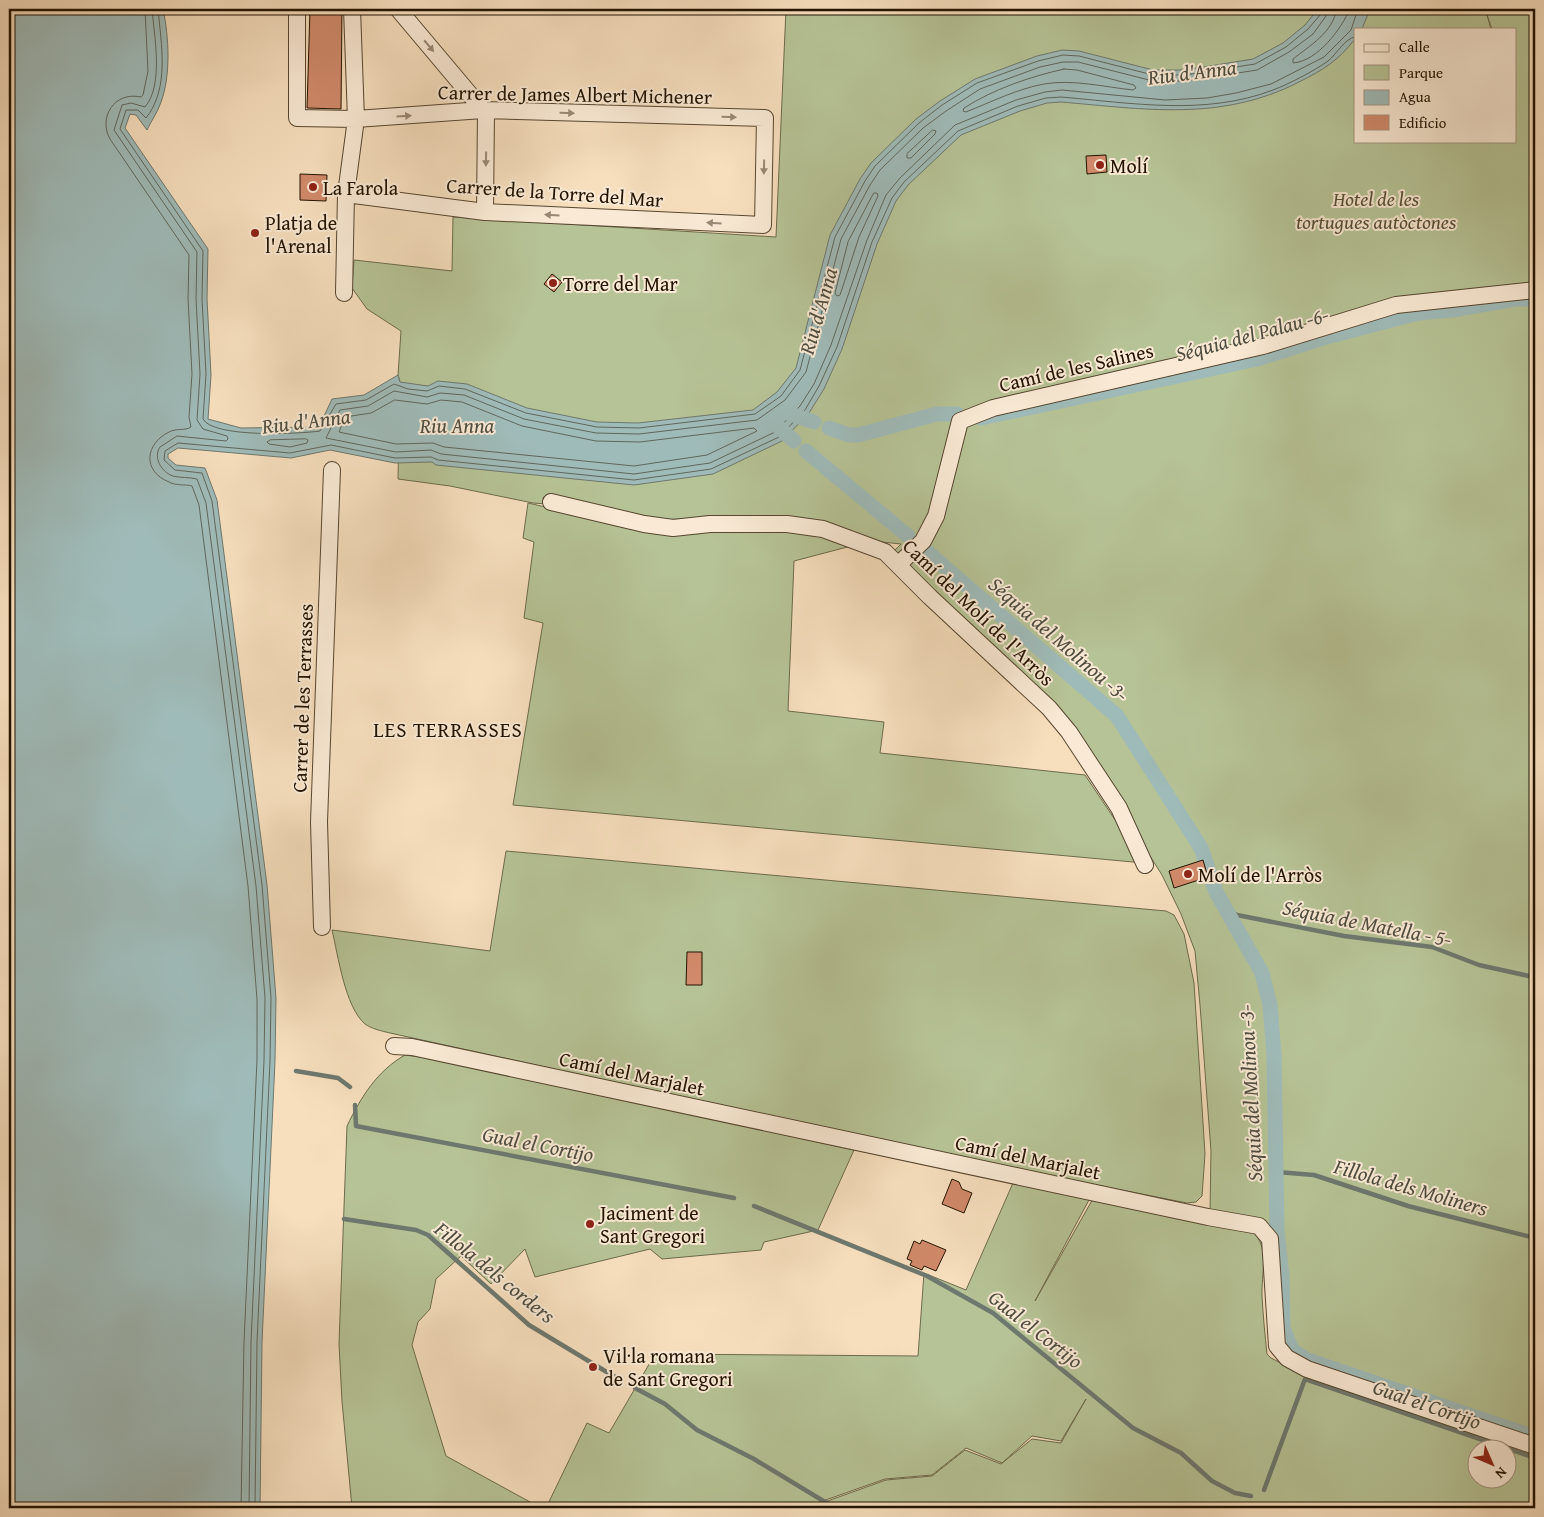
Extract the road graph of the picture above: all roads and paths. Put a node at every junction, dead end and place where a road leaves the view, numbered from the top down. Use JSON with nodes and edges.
{"nodes":[{"id":1,"x":297,"y":9,"type":"edge"},
{"id":2,"x":352,"y":9,"type":"edge"},
{"id":3,"x":398,"y":9,"type":"edge"},
{"id":4,"x":485,"y":110,"type":"junction"},
{"id":5,"x":356,"y":119,"type":"junction"},
{"id":6,"x":346,"y":194,"type":"junction"},
{"id":7,"x":485,"y":212,"type":"junction"},
{"id":8,"x":763,"y":225,"type":"joint"},
{"id":9,"x":1535,"y":290,"type":"edge"},
{"id":10,"x":344,"y":293,"type":"dead end"},
{"id":11,"x":332,"y":470,"type":"dead end"},
{"id":12,"x":551,"y":502,"type":"dead end"},
{"id":13,"x":898,"y":564,"type":"junction"},
{"id":14,"x":1145,"y":864,"type":"dead end"},
{"id":15,"x":322,"y":927,"type":"dead end"},
{"id":16,"x":394,"y":1046,"type":"dead end"},
{"id":17,"x":1535,"y":1446,"type":"edge"}],
"edges":[{"from":1,"to":5,"type":"street","name":"Carrer de James Albert Michener"},
{"from":2,"to":5,"type":"street"},
{"from":3,"to":4,"type":"street","one_way":true},
{"from":5,"to":4,"type":"street","name":"Carrer de James Albert Michener","one_way":true},
{"from":4,"to":7,"type":"street","one_way":true},
{"from":4,"to":8,"type":"street","name":"Carrer de James Albert Michener","one_way":true},
{"from":5,"to":6,"type":"street"},
{"from":6,"to":7,"type":"street","name":"Carrer de la Torre del Mar"},
{"from":6,"to":10,"type":"street"},
{"from":8,"to":7,"type":"street","name":"Carrer de la Torre del Mar","one_way":true},
{"from":9,"to":13,"type":"street","name":"Camí de les Salines"},
{"from":11,"to":15,"type":"street","name":"Carrer de les Terrasses"},
{"from":12,"to":13,"type":"street","name":"Camí del Molí de l'Arròs"},
{"from":13,"to":14,"type":"street","name":"Camí del Molí de l'Arròs"},
{"from":16,"to":17,"type":"street","name":"Camí del Marjalet"}]}
